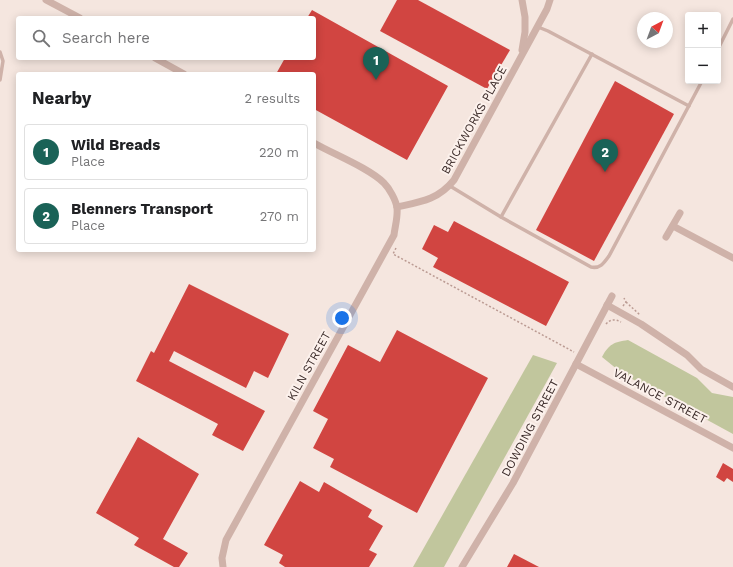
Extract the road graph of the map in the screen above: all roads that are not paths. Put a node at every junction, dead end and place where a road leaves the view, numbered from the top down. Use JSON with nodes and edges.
{"nodes":[{"id":1,"x":46,"y":0,"type":"edge"},
{"id":2,"x":522,"y":0,"type":"edge"},
{"id":3,"x":550,"y":0,"type":"edge"},
{"id":4,"x":76,"y":16,"type":"edge"},
{"id":5,"x":733,"y":19,"type":"edge"},
{"id":6,"x":538,"y":27,"type":"junction"},
{"id":7,"x":718,"y":48,"type":"edge"},
{"id":8,"x":0,"y":52,"type":"edge"},
{"id":9,"x":592,"y":54,"type":"junction"},
{"id":10,"x":522,"y":56,"type":"junction"},
{"id":11,"x":159,"y":60,"type":"edge"},
{"id":12,"x":180,"y":72,"type":"edge"},
{"id":13,"x":0,"y":80,"type":"edge"},
{"id":14,"x":700,"y":84,"type":"edge"},
{"id":15,"x":689,"y":106,"type":"junction"},
{"id":16,"x":316,"y":144,"type":"edge"},
{"id":17,"x":450,"y":186,"type":"junction"},
{"id":18,"x":397,"y":207,"type":"junction"},
{"id":19,"x":680,"y":213,"type":"dead end"},
{"id":20,"x":501,"y":217,"type":"junction"},
{"id":21,"x":673,"y":226,"type":"junction"},
{"id":22,"x":666,"y":237,"type":"dead end"},
{"id":23,"x":733,"y":258,"type":"edge"},
{"id":24,"x":612,"y":296,"type":"dead end"},
{"id":25,"x":607,"y":305,"type":"junction"},
{"id":26,"x":576,"y":364,"type":"junction"},
{"id":27,"x":733,"y":387,"type":"edge"},
{"id":28,"x":733,"y":448,"type":"edge"},
{"id":29,"x":223,"y":567,"type":"edge"},
{"id":30,"x":462,"y":567,"type":"edge"}],
"edges":[{"from":1,"to":4,"type":"street"},
{"from":2,"to":10,"type":"street","name":"BRICKWORKS PLACE"},
{"from":3,"to":6,"type":"street","name":"BRICKWORKS PLACE"},
{"from":5,"to":7,"type":"lane"},
{"from":6,"to":9,"type":"lane"},
{"from":6,"to":10,"type":"street","name":"BRICKWORKS PLACE"},
{"from":8,"to":13,"type":"lane"},
{"from":9,"to":15,"type":"lane"},
{"from":9,"to":20,"type":"lane"},
{"from":10,"to":17,"type":"street","name":"BRICKWORKS PLACE"},
{"from":11,"to":12,"type":"street"},
{"from":14,"to":15,"type":"lane"},
{"from":15,"to":20,"type":"lane"},
{"from":16,"to":18,"type":"street"},
{"from":17,"to":18,"type":"street","name":"BRICKWORKS PLACE"},
{"from":17,"to":20,"type":"lane"},
{"from":18,"to":29,"type":"street","name":"KILN STREET"},
{"from":19,"to":21,"type":"street"},
{"from":21,"to":22,"type":"street"},
{"from":21,"to":23,"type":"street"},
{"from":24,"to":25,"type":"street","name":"DOWDING STREET"},
{"from":25,"to":26,"type":"street","name":"DOWDING STREET"},
{"from":25,"to":27,"type":"street"},
{"from":26,"to":28,"type":"street","name":"VALANCE STREET"},
{"from":26,"to":30,"type":"street","name":"DOWDING STREET"}]}
